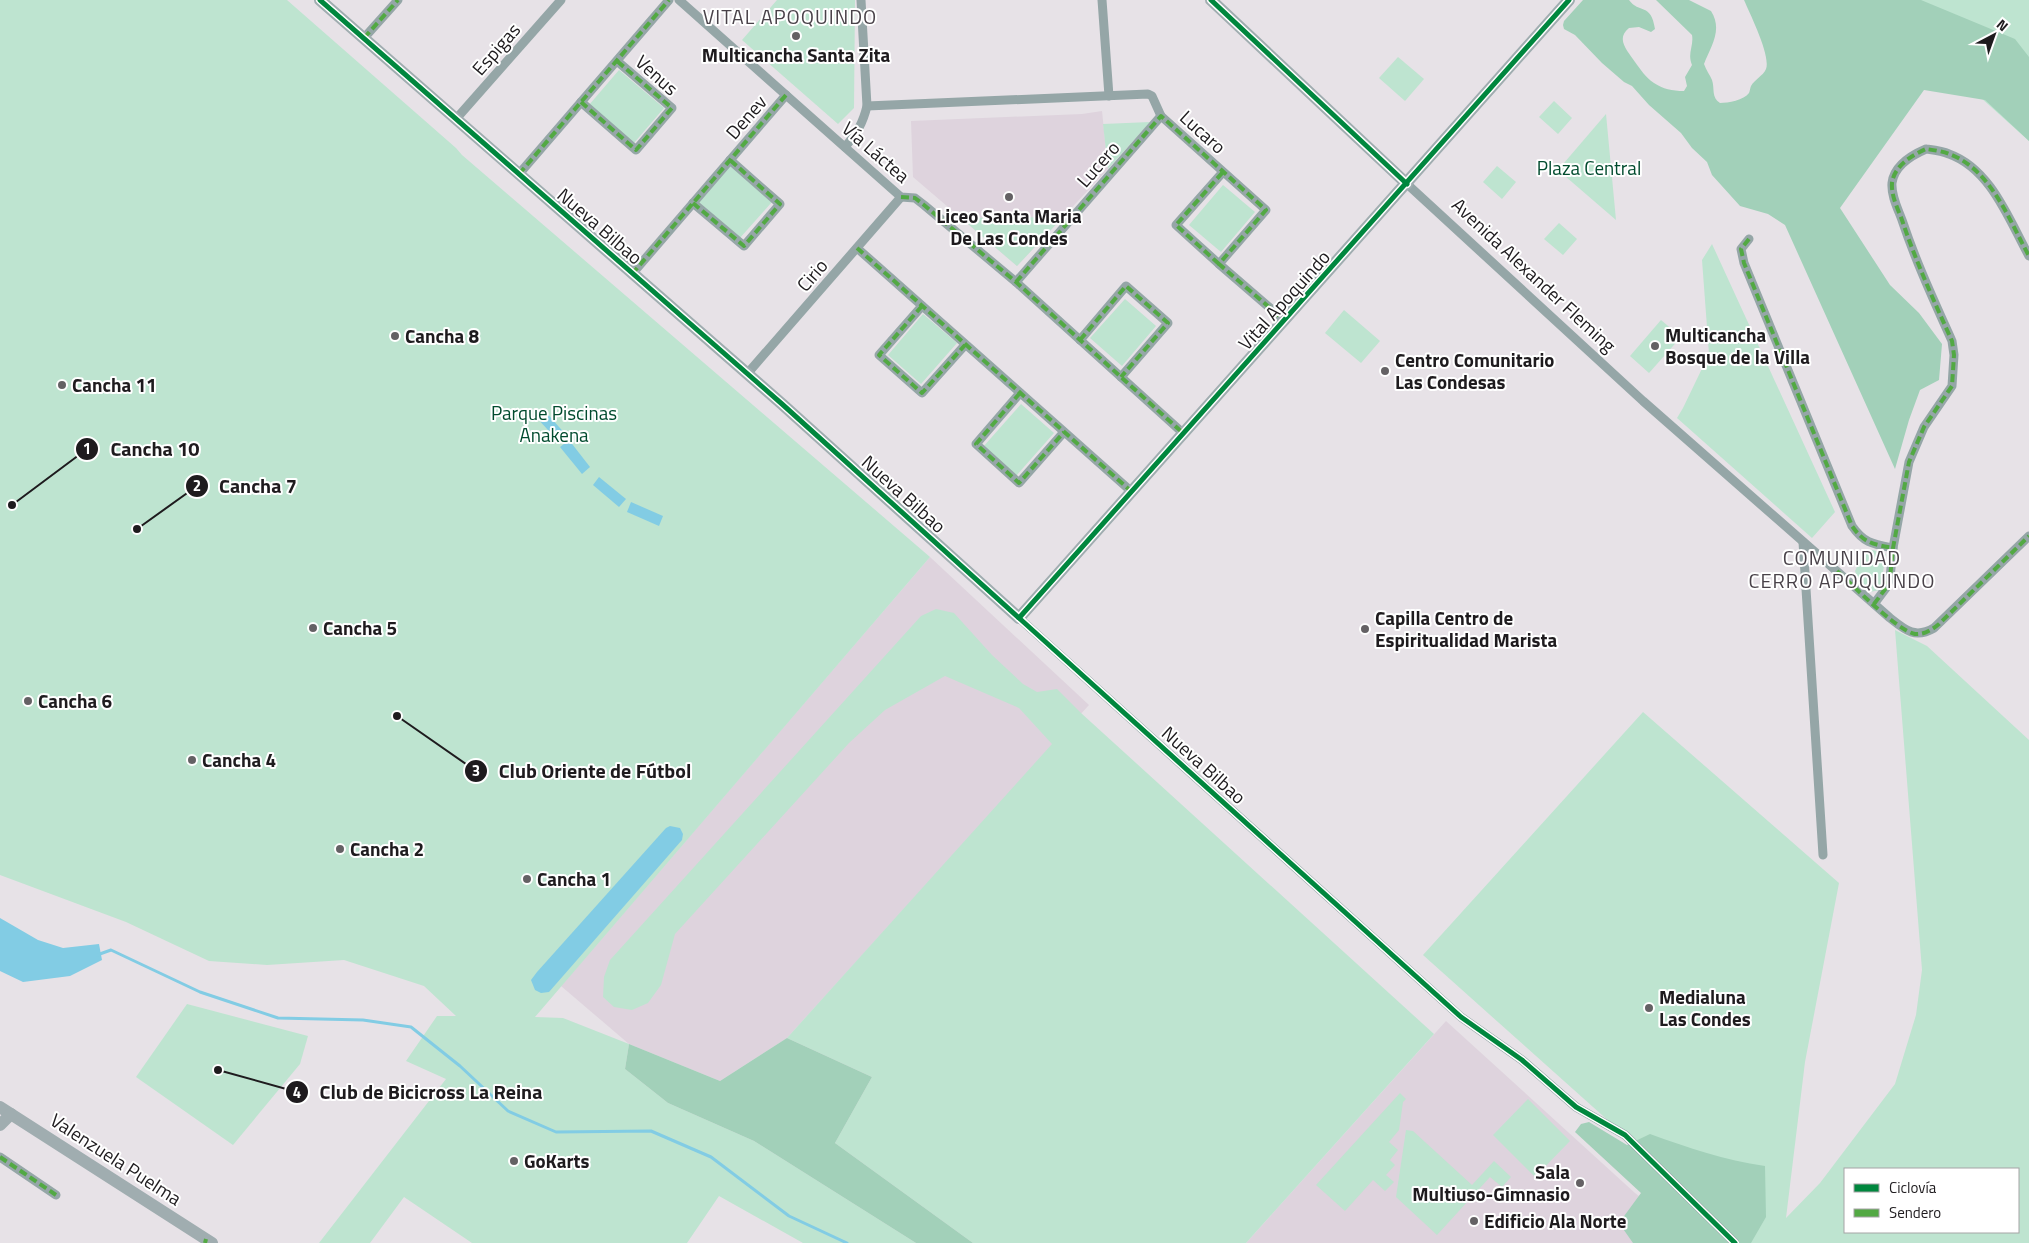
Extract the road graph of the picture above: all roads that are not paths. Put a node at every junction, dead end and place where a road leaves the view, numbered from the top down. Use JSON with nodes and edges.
{"nodes":[{"id":1,"x":320,"y":0,"type":"edge"},
{"id":2,"x":398,"y":0,"type":"edge"},
{"id":3,"x":561,"y":0,"type":"edge"},
{"id":4,"x":669,"y":0,"type":"edge"},
{"id":5,"x":679,"y":0,"type":"edge"},
{"id":6,"x":862,"y":0,"type":"edge"},
{"id":7,"x":1102,"y":0,"type":"edge"},
{"id":8,"x":1211,"y":0,"type":"edge"},
{"id":9,"x":1569,"y":0,"type":"edge"},
{"id":10,"x":364,"y":38,"type":"junction"},
{"id":11,"x":617,"y":61,"type":"junction"},
{"id":12,"x":786,"y":95,"type":"junction"},
{"id":13,"x":1109,"y":96,"type":"junction"},
{"id":14,"x":581,"y":102,"type":"junction"},
{"id":15,"x":867,"y":106,"type":"junction"},
{"id":16,"x":1160,"y":116,"type":"junction"},
{"id":17,"x":456,"y":119,"type":"junction"},
{"id":18,"x":845,"y":147,"type":"junction"},
{"id":19,"x":730,"y":160,"type":"junction"},
{"id":20,"x":1223,"y":172,"type":"junction"},
{"id":21,"x":519,"y":174,"type":"junction"},
{"id":22,"x":1408,"y":184,"type":"junction"},
{"id":23,"x":901,"y":197,"type":"junction"},
{"id":24,"x":693,"y":203,"type":"junction"},
{"id":25,"x":1749,"y":239,"type":"dead end"},
{"id":26,"x":857,"y":248,"type":"junction"},
{"id":27,"x":2029,"y":256,"type":"edge"},
{"id":28,"x":1219,"y":264,"type":"junction"},
{"id":29,"x":632,"y":274,"type":"junction"},
{"id":30,"x":1016,"y":282,"type":"junction"},
{"id":31,"x":922,"y":306,"type":"junction"},
{"id":32,"x":1285,"y":320,"type":"junction"},
{"id":33,"x":1080,"y":340,"type":"junction"},
{"id":34,"x":965,"y":344,"type":"junction"},
{"id":35,"x":747,"y":374,"type":"junction"},
{"id":36,"x":1121,"y":377,"type":"junction"},
{"id":37,"x":1020,"y":393,"type":"junction"},
{"id":38,"x":1064,"y":432,"type":"junction"},
{"id":39,"x":1184,"y":434,"type":"junction"},
{"id":40,"x":1132,"y":492,"type":"junction"},
{"id":41,"x":2029,"y":536,"type":"edge"},
{"id":42,"x":1803,"y":542,"type":"junction"},
{"id":43,"x":1893,"y":548,"type":"junction"},
{"id":44,"x":1874,"y":604,"type":"junction"},
{"id":45,"x":1019,"y":618,"type":"junction"},
{"id":46,"x":1823,"y":855,"type":"dead end"},
{"id":47,"x":5,"y":1111,"type":"edge"},
{"id":48,"x":0,"y":1124,"type":"edge"},
{"id":49,"x":0,"y":1157,"type":"edge"},
{"id":50,"x":56,"y":1195,"type":"dead end"},
{"id":51,"x":208,"y":1242,"type":"edge"},
{"id":52,"x":1735,"y":1243,"type":"edge"}],
"edges":[{"from":1,"to":10,"type":"street","name":"Nueva Bilbao"},
{"from":2,"to":10,"type":"street"},
{"from":3,"to":17,"type":"street","name":"Espigas"},
{"from":4,"to":11,"type":"street","name":"Venus"},
{"from":5,"to":12,"type":"street","name":"Vía Láctea"},
{"from":6,"to":15,"type":"street"},
{"from":7,"to":13,"type":"street"},
{"from":8,"to":22,"type":"street","name":"Avenida Alexander Fleming"},
{"from":9,"to":22,"type":"street","name":"Vital Apoquindo"},
{"from":10,"to":17,"type":"street","name":"Nueva Bilbao"},
{"from":11,"to":14,"type":"street","name":"Venus"},
{"from":11,"to":14,"type":"street","name":"Venus"},
{"from":12,"to":18,"type":"street","name":"Vía Láctea"},
{"from":12,"to":19,"type":"street","name":"Denev"},
{"from":13,"to":15,"type":"street"},
{"from":13,"to":16,"type":"street"},
{"from":14,"to":21,"type":"street","name":"Venus"},
{"from":15,"to":18,"type":"street"},
{"from":16,"to":20,"type":"street","name":"Lucaro"},
{"from":16,"to":30,"type":"street","name":"Lucero"},
{"from":17,"to":21,"type":"street","name":"Nueva Bilbao"},
{"from":18,"to":23,"type":"street","name":"Vía Láctea"},
{"from":19,"to":24,"type":"street","name":"Denev"},
{"from":19,"to":24,"type":"street","name":"Denev"},
{"from":20,"to":28,"type":"street","name":"Lucaro"},
{"from":20,"to":28,"type":"street","name":"Lucaro"},
{"from":21,"to":29,"type":"street","name":"Nueva Bilbao"},
{"from":22,"to":32,"type":"street","name":"Vital Apoquindo"},
{"from":22,"to":42,"type":"street","name":"Avenida Alexander Fleming"},
{"from":23,"to":26,"type":"street","name":"Cirio"},
{"from":23,"to":30,"type":"street","name":"Vía Láctea"},
{"from":24,"to":29,"type":"street","name":"Denev"},
{"from":25,"to":43,"type":"street"},
{"from":26,"to":31,"type":"street"},
{"from":26,"to":35,"type":"street","name":"Cirio"},
{"from":27,"to":43,"type":"street"},
{"from":28,"to":32,"type":"street","name":"Lucaro"},
{"from":29,"to":35,"type":"street","name":"Nueva Bilbao"},
{"from":30,"to":33,"type":"street","name":"Vía Láctea"},
{"from":31,"to":34,"type":"street"},
{"from":31,"to":34,"type":"street"},
{"from":32,"to":39,"type":"street","name":"Vital Apoquindo"},
{"from":33,"to":36,"type":"street","name":"Vía Láctea"},
{"from":33,"to":36,"type":"street"},
{"from":34,"to":37,"type":"street"},
{"from":35,"to":45,"type":"street","name":"Nueva Bilbao"},
{"from":36,"to":39,"type":"street","name":"Vía Láctea"},
{"from":37,"to":38,"type":"street"},
{"from":37,"to":38,"type":"street"},
{"from":38,"to":40,"type":"street"},
{"from":39,"to":40,"type":"street","name":"Vital Apoquindo"},
{"from":40,"to":45,"type":"street","name":"Vital Apoquindo"},
{"from":41,"to":44,"type":"street","name":"Avenida Alexander Fleming"},
{"from":42,"to":44,"type":"street","name":"Avenida Alexander Fleming"},
{"from":42,"to":46,"type":"street"},
{"from":43,"to":44,"type":"street"},
{"from":45,"to":52,"type":"street","name":"Nueva Bilbao"},
{"from":47,"to":48,"type":"street"},
{"from":47,"to":51,"type":"street","name":"Valenzuela Puelma"},
{"from":49,"to":50,"type":"street"}]}
